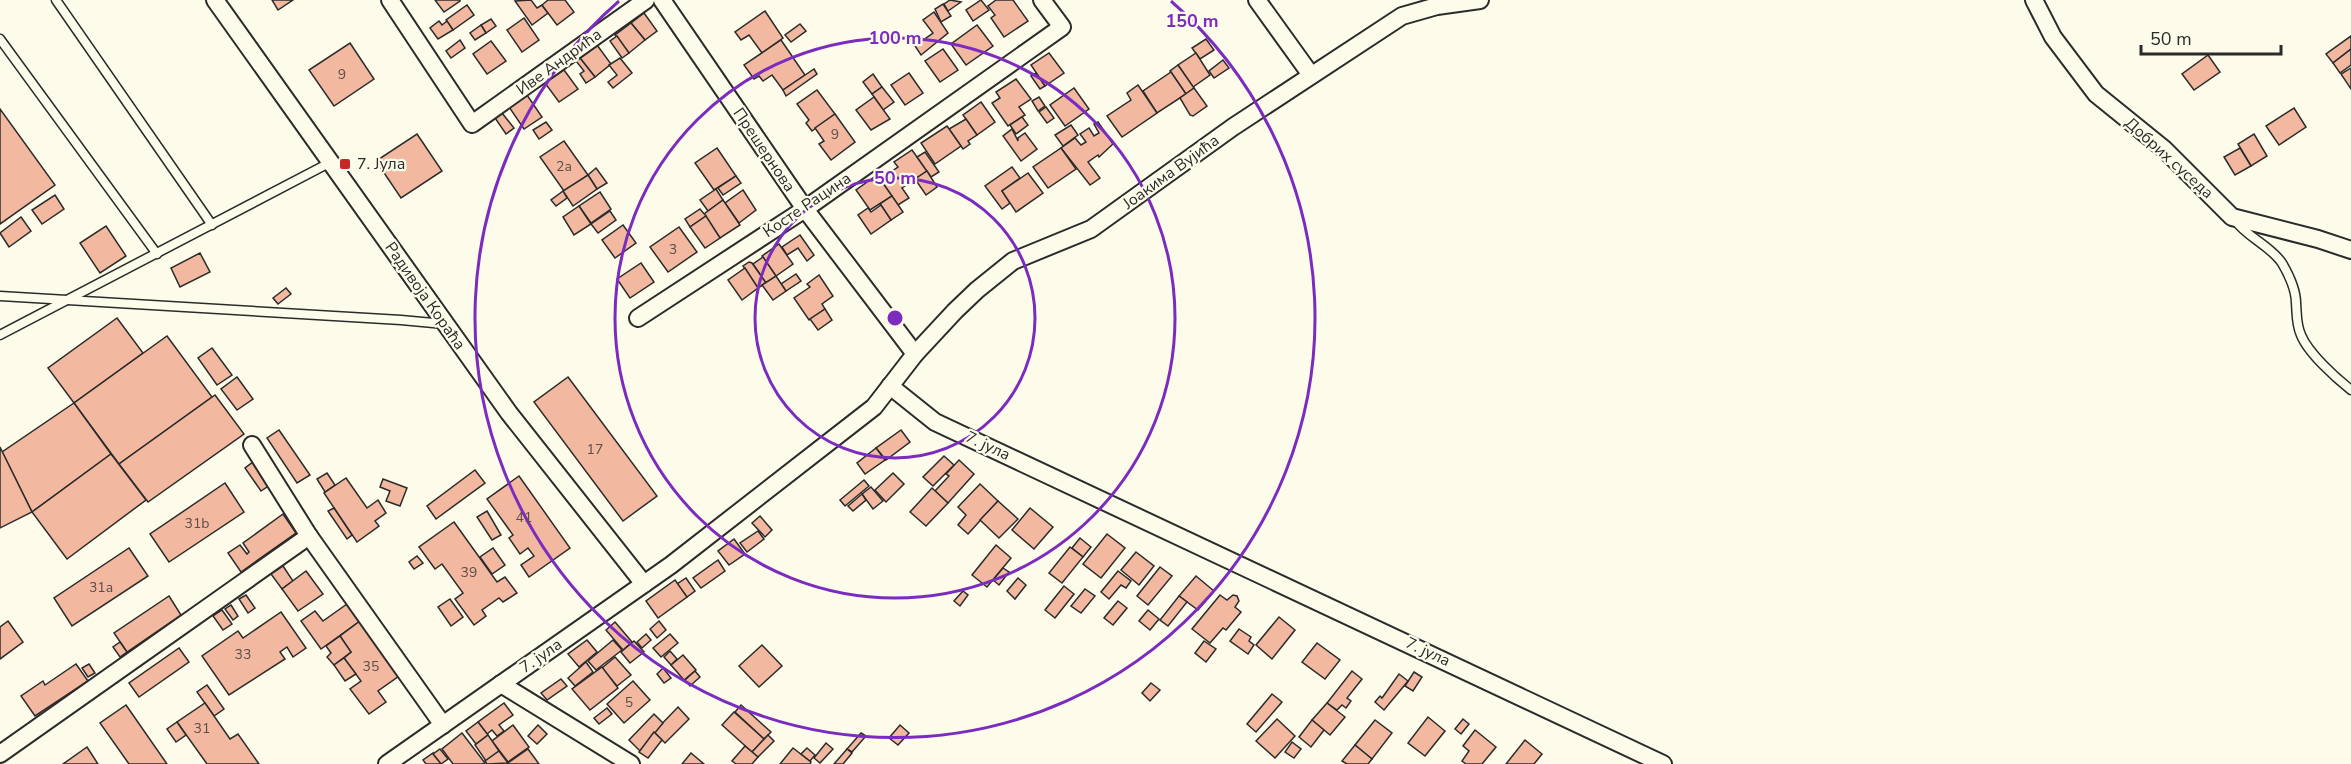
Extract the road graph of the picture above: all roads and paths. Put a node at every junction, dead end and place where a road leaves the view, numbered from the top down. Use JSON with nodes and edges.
{"nodes":[{"id":1,"x":56,"y":0,"type":"edge"},
{"id":2,"x":215,"y":0,"type":"edge"},
{"id":3,"x":390,"y":0,"type":"edge"},
{"id":4,"x":646,"y":0,"type":"edge"},
{"id":5,"x":662,"y":0,"type":"edge"},
{"id":6,"x":1042,"y":0,"type":"edge"},
{"id":7,"x":1257,"y":0,"type":"edge"},
{"id":8,"x":1480,"y":0,"type":"edge"},
{"id":9,"x":2034,"y":0,"type":"edge"},
{"id":10,"x":0,"y":39,"type":"edge"},
{"id":11,"x":1311,"y":75,"type":"junction"},
{"id":12,"x":331,"y":162,"type":"junction"},
{"id":13,"x":805,"y":208,"type":"junction"},
{"id":14,"x":2232,"y":217,"type":"junction"},
{"id":15,"x":212,"y":225,"type":"junction"},
{"id":16,"x":2351,"y":250,"type":"edge"},
{"id":17,"x":157,"y":254,"type":"junction"},
{"id":18,"x":0,"y":296,"type":"edge"},
{"id":19,"x":70,"y":300,"type":"junction"},
{"id":20,"x":638,"y":318,"type":"dead end"},
{"id":21,"x":445,"y":324,"type":"junction"},
{"id":22,"x":0,"y":335,"type":"edge"},
{"id":23,"x":915,"y":354,"type":"junction"},
{"id":24,"x":890,"y":386,"type":"junction"},
{"id":25,"x":2351,"y":390,"type":"edge"},
{"id":26,"x":252,"y":445,"type":"dead end"},
{"id":27,"x":309,"y":536,"type":"junction"},
{"id":28,"x":644,"y":584,"type":"junction"},
{"id":29,"x":501,"y":684,"type":"junction"},
{"id":30,"x":443,"y":725,"type":"junction"},
{"id":31,"x":0,"y":754,"type":"edge"},
{"id":32,"x":387,"y":764,"type":"edge"},
{"id":33,"x":631,"y":764,"type":"edge"},
{"id":34,"x":1663,"y":764,"type":"edge"}],
"edges":[{"from":1,"to":15,"type":"lane"},
{"from":2,"to":12,"type":"street","name":"Радивоја Кораћа"},
{"from":3,"to":4,"type":"street","name":"Иве Андрића"},
{"from":5,"to":13,"type":"street","name":"Прешернова"},
{"from":6,"to":13,"type":"street","name":"Косте Рацина"},
{"from":7,"to":11,"type":"street"},
{"from":8,"to":11,"type":"street","name":"Јоакима Вујића"},
{"from":9,"to":14,"type":"street","name":"Добрих суседа"},
{"from":10,"to":17,"type":"lane"},
{"from":11,"to":23,"type":"street","name":"Јоакима Вујића"},
{"from":12,"to":15,"type":"lane"},
{"from":12,"to":21,"type":"street","name":"Радивоја Кораћа"},
{"from":13,"to":20,"type":"street","name":"Косте Рацина"},
{"from":13,"to":23,"type":"street","name":"Прешернова"},
{"from":14,"to":16,"type":"street"},
{"from":14,"to":25,"type":"lane"},
{"from":15,"to":17,"type":"lane"},
{"from":17,"to":19,"type":"lane"},
{"from":18,"to":19,"type":"lane"},
{"from":19,"to":21,"type":"lane"},
{"from":19,"to":22,"type":"lane"},
{"from":21,"to":28,"type":"street","name":"Радивоја Кораћа"},
{"from":23,"to":24,"type":"street","name":"Јоакима Вујића"},
{"from":24,"to":28,"type":"street","name":"7. јула"},
{"from":24,"to":34,"type":"street","name":"7. јула"},
{"from":26,"to":27,"type":"street"},
{"from":27,"to":30,"type":"street"},
{"from":27,"to":31,"type":"street"},
{"from":28,"to":29,"type":"street","name":"7. јула"},
{"from":29,"to":30,"type":"street","name":"7. јула"},
{"from":29,"to":33,"type":"street"},
{"from":30,"to":32,"type":"street","name":"7. јула"}]}
